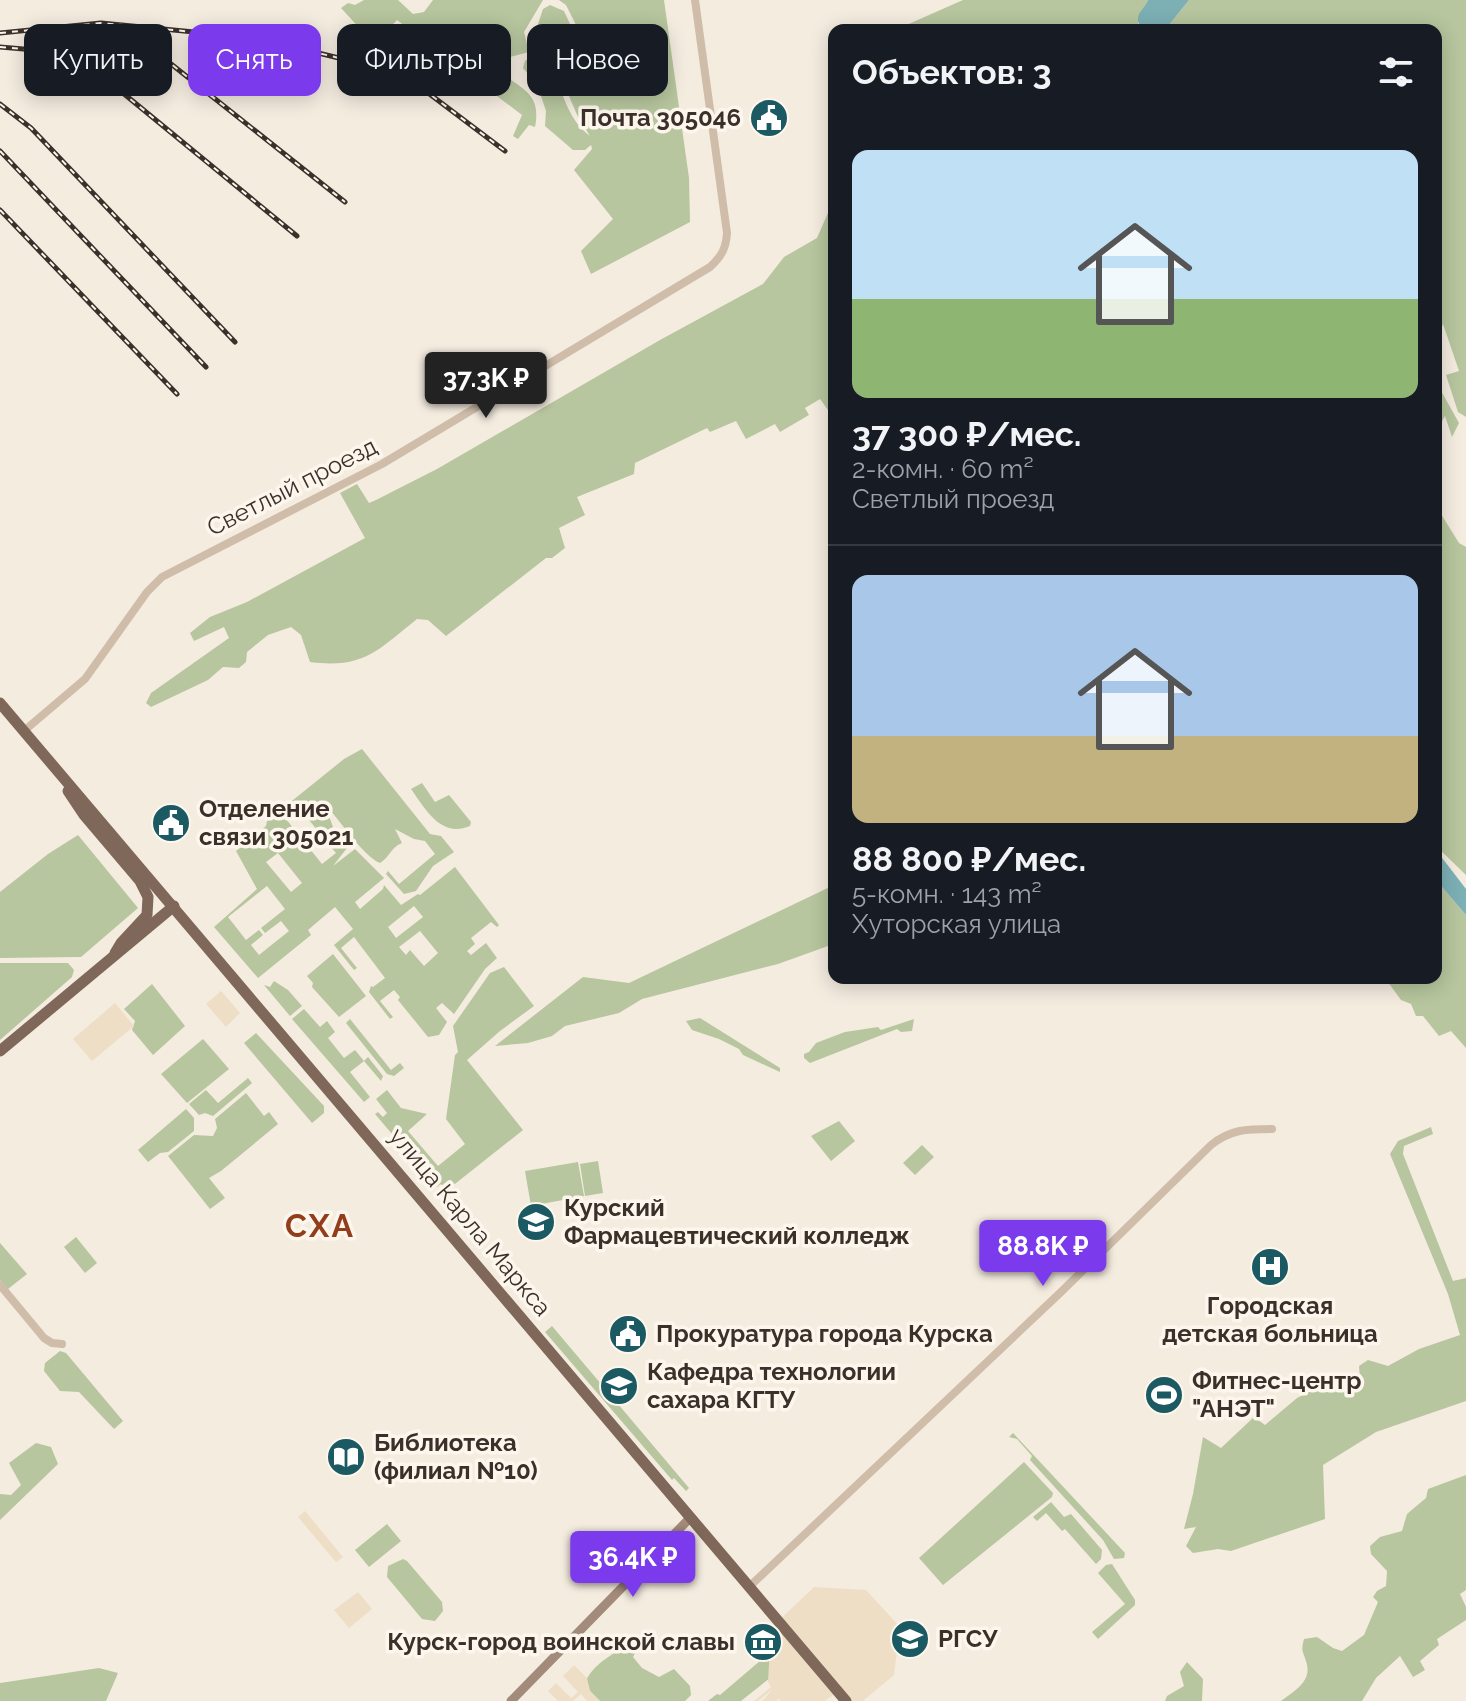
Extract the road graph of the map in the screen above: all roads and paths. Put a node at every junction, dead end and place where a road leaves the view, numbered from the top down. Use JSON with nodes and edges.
{"nodes":[{"id":1,"x":695,"y":0,"type":"edge"},
{"id":2,"x":0,"y":703,"type":"edge"},
{"id":3,"x":25,"y":730,"type":"junction"},
{"id":4,"x":59,"y":772,"type":"junction"},
{"id":5,"x":174,"y":906,"type":"junction"},
{"id":6,"x":115,"y":953,"type":"junction"},
{"id":7,"x":0,"y":1051,"type":"edge"},
{"id":8,"x":1272,"y":1129,"type":"dead end"},
{"id":9,"x":0,"y":1285,"type":"edge"},
{"id":10,"x":62,"y":1344,"type":"dead end"},
{"id":11,"x":691,"y":1517,"type":"junction"},
{"id":12,"x":749,"y":1587,"type":"junction"},
{"id":13,"x":511,"y":1701,"type":"edge"},
{"id":14,"x":846,"y":1701,"type":"edge"}],
"edges":[{"from":1,"to":3,"type":"street","name":"Светлый проезд"},
{"from":2,"to":3,"type":"main road","name":"улица Карла Маркса"},
{"from":3,"to":4,"type":"main road","name":"улица Карла Маркса"},
{"from":4,"to":5,"type":"main road","name":"улица Карла Маркса"},
{"from":4,"to":6,"type":"main road","name":"улица Карла Маркса"},
{"from":5,"to":6,"type":"main road"},
{"from":5,"to":11,"type":"main road","name":"улица Карла Маркса"},
{"from":6,"to":7,"type":"main road"},
{"from":8,"to":12,"type":"street"},
{"from":9,"to":10,"type":"street"},
{"from":11,"to":12,"type":"main road","name":"улица Карла Маркса"},
{"from":11,"to":13,"type":"main road"},
{"from":12,"to":14,"type":"main road","name":"улица Карла Маркса"}]}
